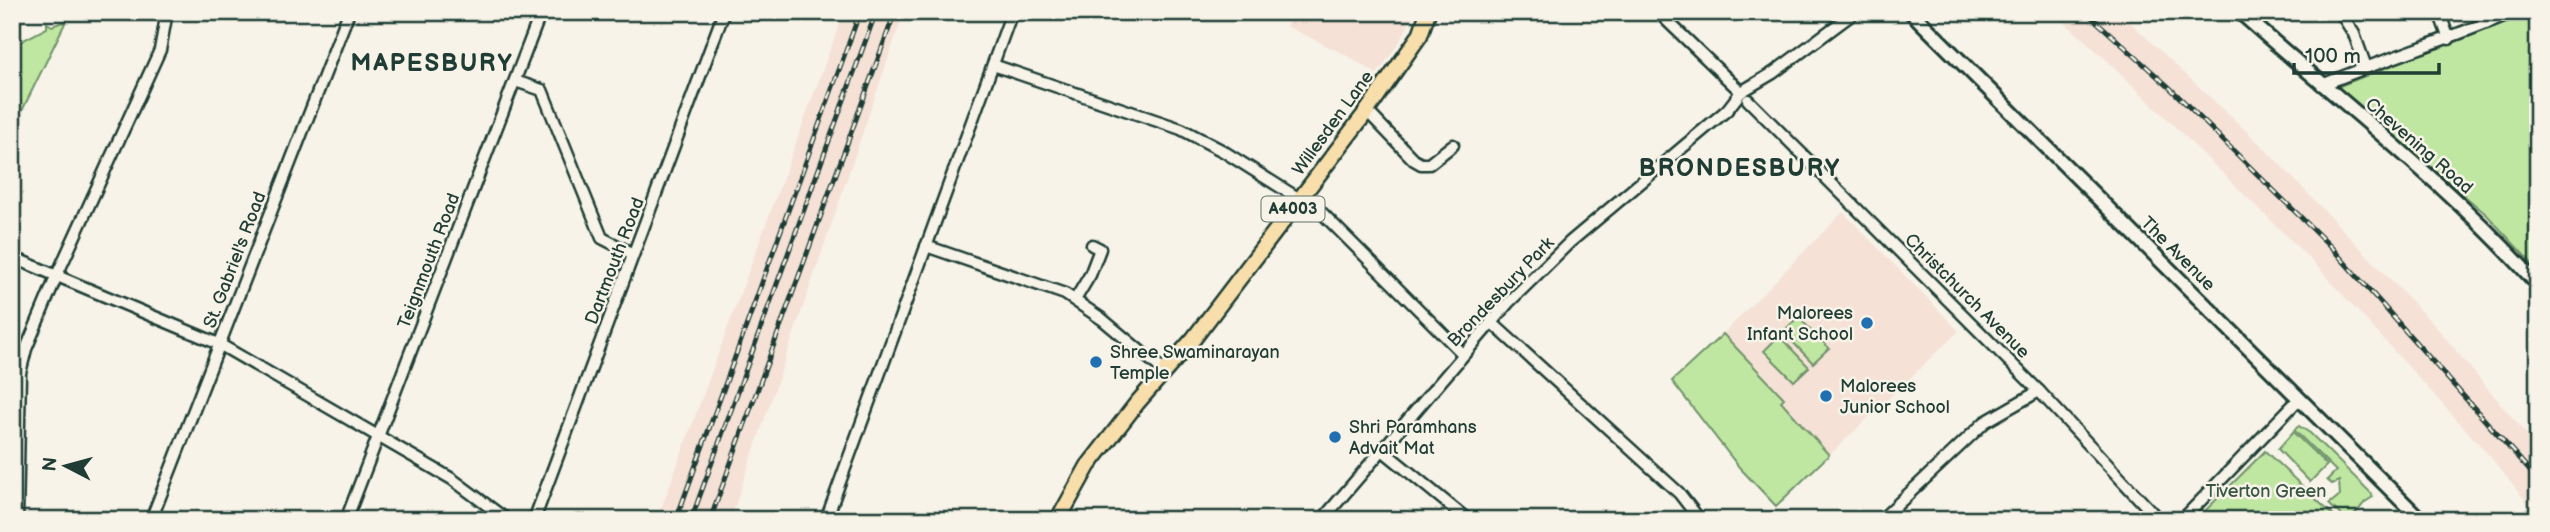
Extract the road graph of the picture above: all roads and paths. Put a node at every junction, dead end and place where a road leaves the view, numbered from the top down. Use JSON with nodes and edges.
{"nodes":[{"id":1,"x":167,"y":12,"type":"edge"},
{"id":2,"x":349,"y":12,"type":"edge"},
{"id":3,"x":541,"y":12,"type":"edge"},
{"id":4,"x":724,"y":12,"type":"edge"},
{"id":5,"x":1012,"y":12,"type":"edge"},
{"id":6,"x":1428,"y":12,"type":"edge"},
{"id":7,"x":1658,"y":12,"type":"edge"},
{"id":8,"x":1855,"y":12,"type":"edge"},
{"id":9,"x":1911,"y":12,"type":"edge"},
{"id":10,"x":2240,"y":12,"type":"edge"},
{"id":11,"x":2340,"y":12,"type":"edge"},
{"id":12,"x":2439,"y":12,"type":"edge"},
{"id":13,"x":2513,"y":12,"type":"edge"},
{"id":14,"x":2449,"y":39,"type":"junction"},
{"id":15,"x":993,"y":65,"type":"junction"},
{"id":16,"x":2366,"y":67,"type":"junction"},
{"id":17,"x":515,"y":81,"type":"junction"},
{"id":18,"x":2322,"y":85,"type":"junction"},
{"id":19,"x":1744,"y":96,"type":"junction"},
{"id":20,"x":1367,"y":111,"type":"junction"},
{"id":21,"x":1453,"y":145,"type":"dead end"},
{"id":22,"x":1303,"y":197,"type":"junction"},
{"id":23,"x":1092,"y":245,"type":"dead end"},
{"id":24,"x":926,"y":246,"type":"junction"},
{"id":25,"x":633,"y":254,"type":"junction"},
{"id":26,"x":12,"y":257,"type":"edge"},
{"id":27,"x":57,"y":275,"type":"junction"},
{"id":28,"x":2538,"y":285,"type":"edge"},
{"id":29,"x":1075,"y":300,"type":"junction"},
{"id":30,"x":1491,"y":321,"type":"junction"},
{"id":31,"x":219,"y":344,"type":"junction"},
{"id":32,"x":1462,"y":354,"type":"junction"},
{"id":33,"x":1164,"y":371,"type":"junction"},
{"id":34,"x":2039,"y":391,"type":"junction"},
{"id":35,"x":2299,"y":399,"type":"junction"},
{"id":36,"x":379,"y":435,"type":"junction"},
{"id":37,"x":1381,"y":449,"type":"junction"},
{"id":38,"x":17,"y":520,"type":"edge"},
{"id":39,"x":151,"y":520,"type":"edge"},
{"id":40,"x":346,"y":520,"type":"edge"},
{"id":41,"x":507,"y":520,"type":"edge"},
{"id":42,"x":534,"y":520,"type":"edge"},
{"id":43,"x":826,"y":520,"type":"edge"},
{"id":44,"x":1058,"y":520,"type":"edge"},
{"id":45,"x":1322,"y":520,"type":"edge"},
{"id":46,"x":1468,"y":520,"type":"edge"},
{"id":47,"x":1700,"y":520,"type":"edge"},
{"id":48,"x":1881,"y":520,"type":"edge"},
{"id":49,"x":2159,"y":520,"type":"edge"},
{"id":50,"x":2182,"y":520,"type":"edge"},
{"id":51,"x":2421,"y":520,"type":"edge"}],
"edges":[{"from":1,"to":27,"type":"street"},
{"from":2,"to":31,"type":"street","name":"St. Gabriel's Road"},
{"from":3,"to":17,"type":"street","name":"Teignmouth Road"},
{"from":4,"to":25,"type":"street","name":"Dartmouth Road"},
{"from":5,"to":15,"type":"street"},
{"from":6,"to":20,"type":"main road","name":"Willesden Lane","number":"A4003"},
{"from":7,"to":19,"type":"street","name":"Christchurch Avenue"},
{"from":8,"to":19,"type":"street","name":"Brondesbury Park"},
{"from":9,"to":35,"type":"street","name":"The Avenue"},
{"from":10,"to":18,"type":"street","name":"Chevening Road"},
{"from":11,"to":16,"type":"street"},
{"from":12,"to":14,"type":"street"},
{"from":13,"to":14,"type":"street"},
{"from":14,"to":16,"type":"street"},
{"from":15,"to":22,"type":"street"},
{"from":15,"to":24,"type":"street"},
{"from":16,"to":18,"type":"street"},
{"from":17,"to":25,"type":"street"},
{"from":17,"to":36,"type":"street","name":"Teignmouth Road"},
{"from":18,"to":28,"type":"street","name":"Chevening Road"},
{"from":19,"to":30,"type":"street","name":"Brondesbury Park"},
{"from":19,"to":34,"type":"street","name":"Christchurch Avenue"},
{"from":20,"to":21,"type":"street"},
{"from":20,"to":22,"type":"main road","name":"Willesden Lane","number":"A4003"},
{"from":22,"to":32,"type":"street"},
{"from":22,"to":33,"type":"main road","name":"Willesden Lane","number":"A4003"},
{"from":23,"to":29,"type":"street"},
{"from":24,"to":29,"type":"street"},
{"from":24,"to":43,"type":"street"},
{"from":25,"to":42,"type":"street","name":"Dartmouth Road"},
{"from":26,"to":27,"type":"street"},
{"from":27,"to":31,"type":"street"},
{"from":27,"to":38,"type":"street"},
{"from":29,"to":33,"type":"street"},
{"from":30,"to":32,"type":"street","name":"Brondesbury Park"},
{"from":30,"to":47,"type":"street"},
{"from":31,"to":36,"type":"street"},
{"from":31,"to":39,"type":"street","name":"St. Gabriel's Road"},
{"from":32,"to":37,"type":"street","name":"Brondesbury Park"},
{"from":33,"to":44,"type":"main road","name":"Willesden Lane","number":"A4003"},
{"from":34,"to":48,"type":"street"},
{"from":34,"to":49,"type":"street","name":"Christchurch Avenue"},
{"from":35,"to":50,"type":"street"},
{"from":35,"to":51,"type":"street","name":"The Avenue"},
{"from":36,"to":40,"type":"street","name":"Teignmouth Road"},
{"from":36,"to":41,"type":"street"},
{"from":37,"to":45,"type":"street","name":"Brondesbury Park"},
{"from":37,"to":46,"type":"street"}]}
